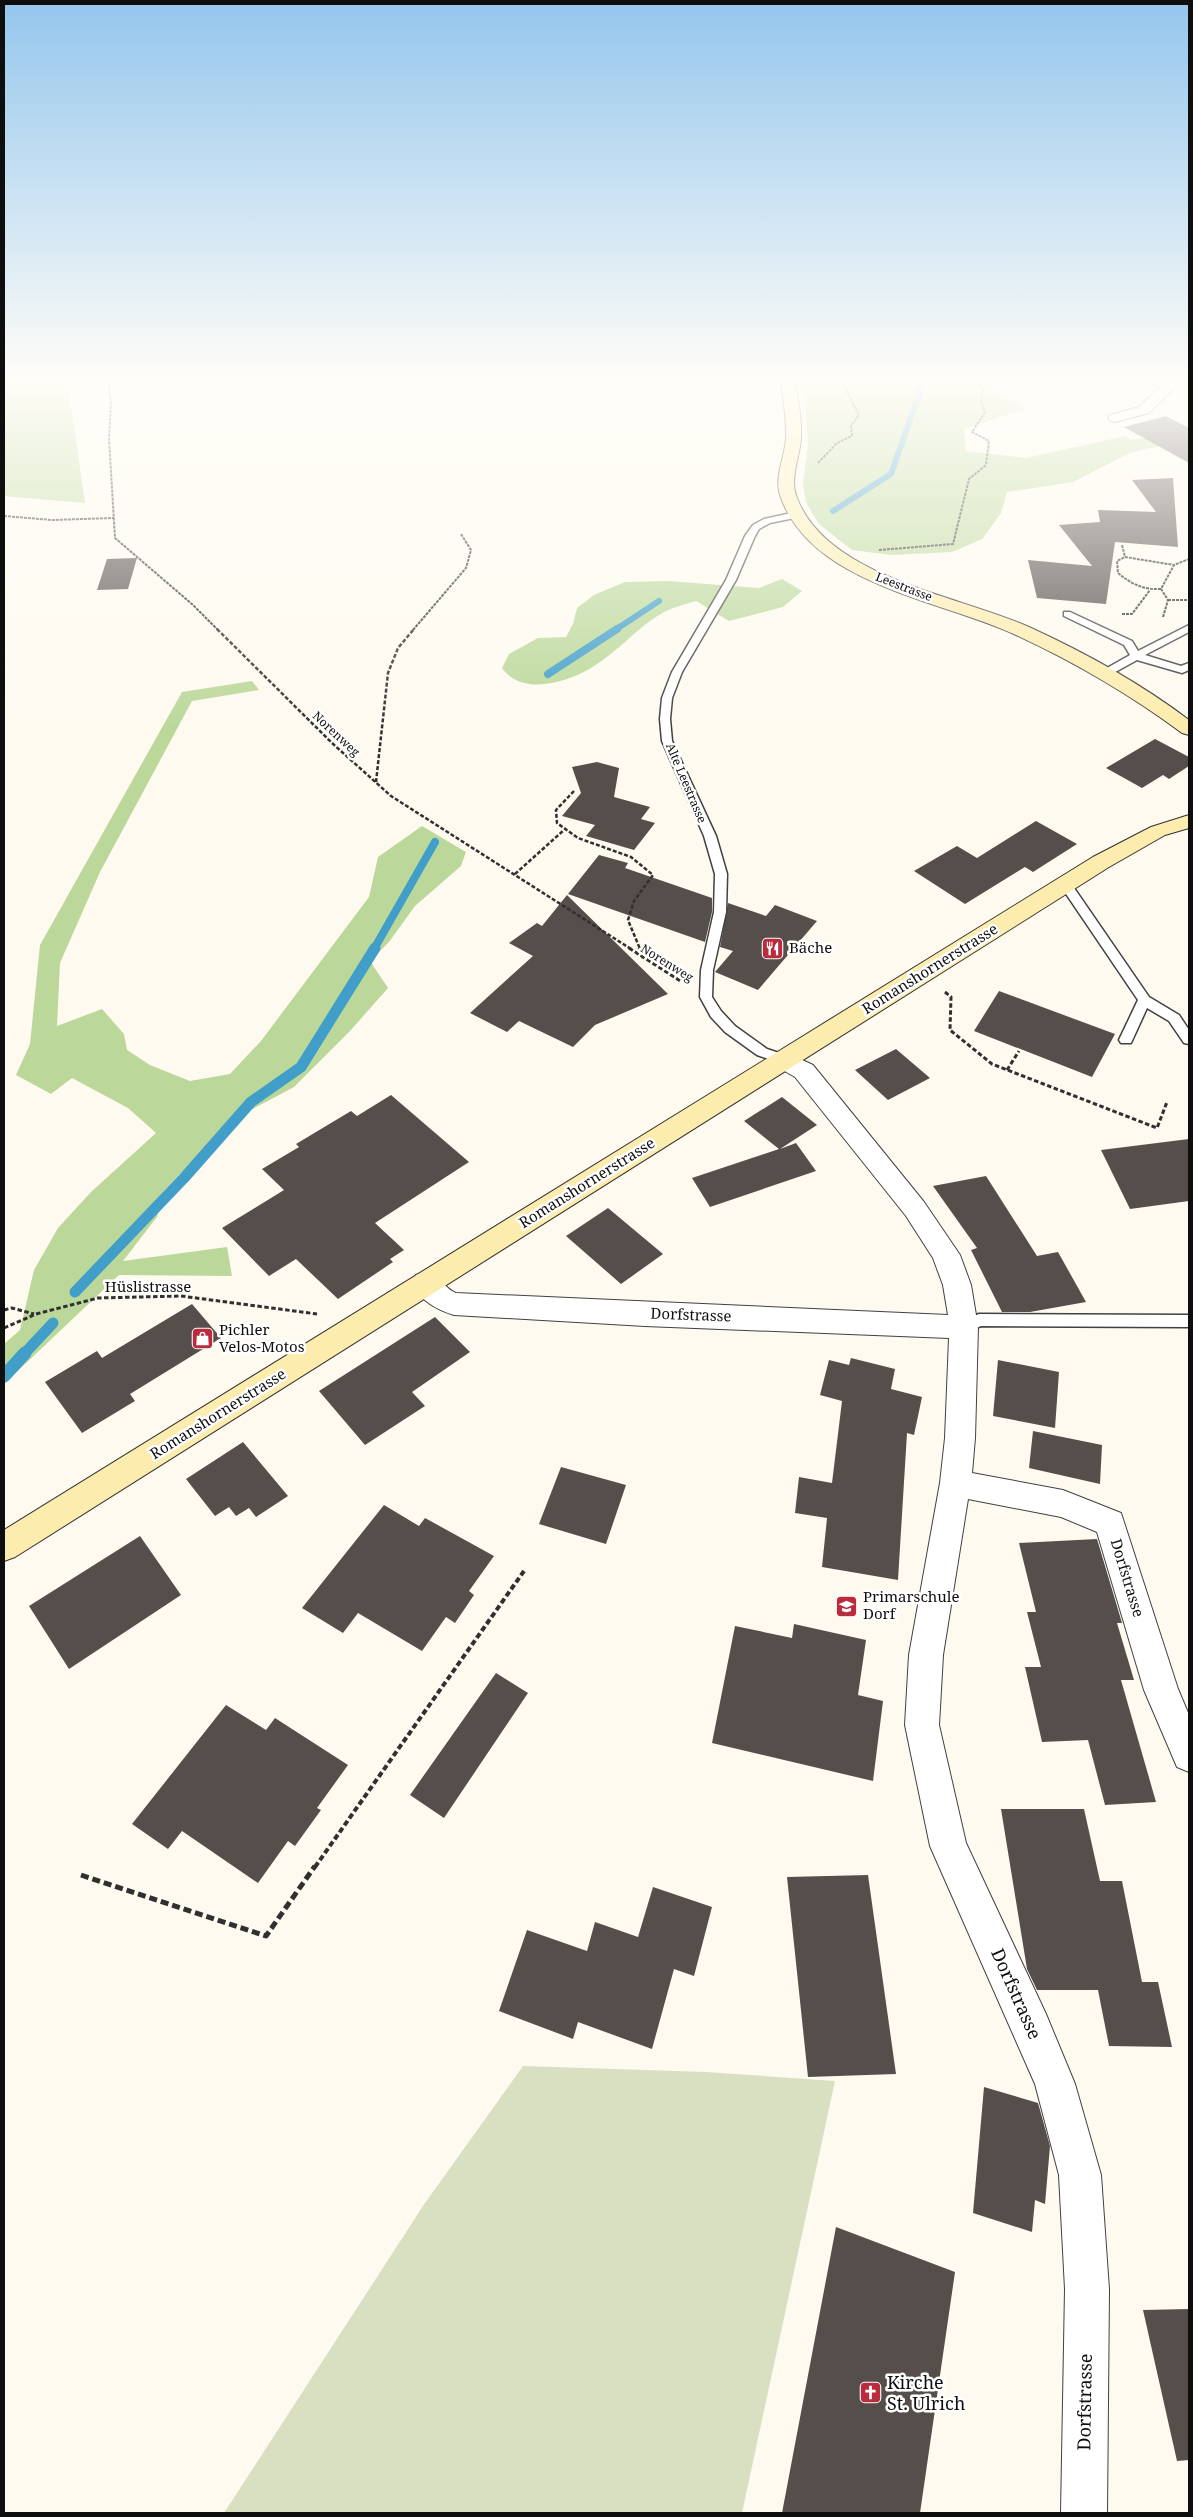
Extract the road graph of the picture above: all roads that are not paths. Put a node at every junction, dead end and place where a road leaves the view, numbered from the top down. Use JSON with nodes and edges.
{"nodes":[{"id":1,"x":788,"y":495,"type":"edge"},
{"id":2,"x":796,"y":515,"type":"junction"},
{"id":3,"x":1067,"y":614,"type":"dead end"},
{"id":4,"x":1189,"y":628,"type":"edge"},
{"id":5,"x":1136,"y":656,"type":"junction"},
{"id":6,"x":1189,"y":666,"type":"edge"},
{"id":7,"x":1104,"y":674,"type":"junction"},
{"id":8,"x":1152,"y":701,"type":"junction"},
{"id":9,"x":1189,"y":714,"type":"edge"},
{"id":10,"x":1189,"y":729,"type":"edge"},
{"id":11,"x":1189,"y":805,"type":"edge"},
{"id":12,"x":1181,"y":823,"type":"edge"},
{"id":13,"x":1066,"y":885,"type":"junction"},
{"id":14,"x":1144,"y":1000,"type":"junction"},
{"id":15,"x":1126,"y":1040,"type":"dead end"},
{"id":16,"x":1189,"y":1040,"type":"edge"},
{"id":17,"x":783,"y":1060,"type":"junction"},
{"id":18,"x":426,"y":1283,"type":"junction"},
{"id":19,"x":1189,"y":1321,"type":"edge"},
{"id":20,"x":964,"y":1326,"type":"junction"},
{"id":21,"x":955,"y":1483,"type":"junction"},
{"id":22,"x":4,"y":1547,"type":"edge"},
{"id":23,"x":1189,"y":1755,"type":"edge"},
{"id":24,"x":1084,"y":2513,"type":"edge"}],
"edges":[{"from":1,"to":2,"type":"main road","name":"Leestrasse"},
{"from":2,"to":7,"type":"main road","name":"Leestrasse"},
{"from":2,"to":17,"type":"lane","name":"Alte Leestrasse"},
{"from":3,"to":5,"type":"lane"},
{"from":4,"to":5,"type":"lane"},
{"from":5,"to":6,"type":"lane"},
{"from":5,"to":7,"type":"lane"},
{"from":7,"to":8,"type":"main road","name":"Leestrasse"},
{"from":8,"to":9,"type":"main road","name":"Leestrasse"},
{"from":8,"to":10,"type":"main road","name":"Leestrasse"},
{"from":11,"to":12,"type":"main road","name":"Romanshornerstrasse"},
{"from":12,"to":13,"type":"main road","name":"Romanshornerstrasse"},
{"from":13,"to":14,"type":"lane"},
{"from":13,"to":17,"type":"main road","name":"Romanshornerstrasse"},
{"from":14,"to":15,"type":"lane"},
{"from":14,"to":16,"type":"lane"},
{"from":17,"to":18,"type":"main road","name":"Romanshornerstrasse"},
{"from":17,"to":20,"type":"street","name":"Dorfstrasse"},
{"from":18,"to":20,"type":"street","name":"Dorfstrasse"},
{"from":18,"to":22,"type":"main road","name":"Romanshornerstrasse"},
{"from":19,"to":20,"type":"lane"},
{"from":20,"to":21,"type":"street","name":"Dorfstrasse"},
{"from":21,"to":23,"type":"street","name":"Dorfstrasse"},
{"from":21,"to":24,"type":"street","name":"Dorfstrasse"}]}
